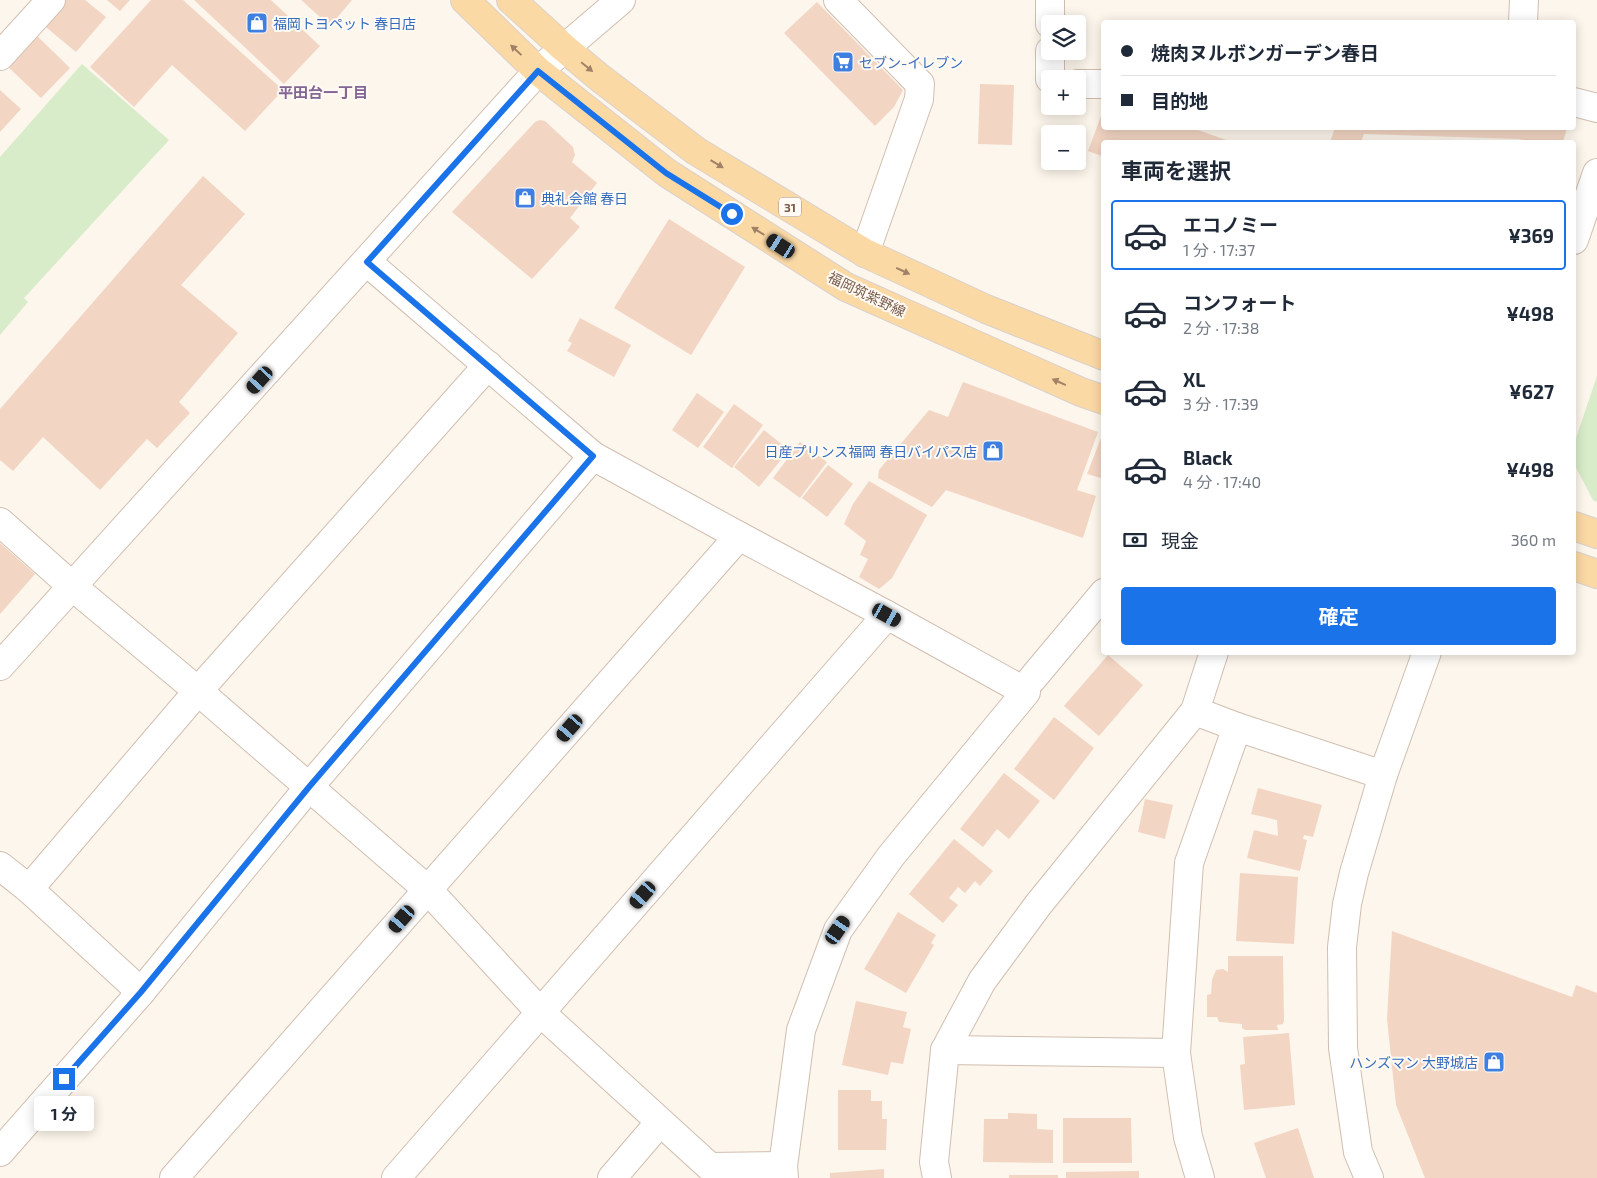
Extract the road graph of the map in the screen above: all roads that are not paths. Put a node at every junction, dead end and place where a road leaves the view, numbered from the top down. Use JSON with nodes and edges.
{"nodes":[{"id":1,"x":51,"y":0,"type":"edge"},
{"id":2,"x":465,"y":0,"type":"edge"},
{"id":3,"x":511,"y":0,"type":"edge"},
{"id":4,"x":622,"y":0,"type":"edge"},
{"id":5,"x":838,"y":0,"type":"edge"},
{"id":6,"x":1050,"y":0,"type":"edge"},
{"id":7,"x":1524,"y":0,"type":"edge"},
{"id":8,"x":1050,"y":15,"type":"edge"},
{"id":9,"x":1524,"y":20,"type":"edge"},
{"id":10,"x":564,"y":48,"type":"junction"},
{"id":11,"x":0,"y":56,"type":"edge"},
{"id":12,"x":538,"y":71,"type":"junction"},
{"id":13,"x":1086,"y":84,"type":"edge"},
{"id":14,"x":1101,"y":84,"type":"edge"},
{"id":15,"x":1576,"y":103,"type":"edge"},
{"id":16,"x":1597,"y":108,"type":"edge"},
{"id":17,"x":1597,"y":173,"type":"edge"},
{"id":18,"x":1576,"y":234,"type":"edge"},
{"id":19,"x":865,"y":253,"type":"junction"},
{"id":20,"x":367,"y":262,"type":"junction"},
{"id":21,"x":1101,"y":355,"type":"edge"},
{"id":22,"x":488,"y":365,"type":"junction"},
{"id":23,"x":1101,"y":399,"type":"edge"},
{"id":24,"x":593,"y":456,"type":"junction"},
{"id":25,"x":0,"y":522,"type":"edge"},
{"id":26,"x":1576,"y":527,"type":"edge"},
{"id":27,"x":1597,"y":534,"type":"edge"},
{"id":28,"x":739,"y":536,"type":"junction"},
{"id":29,"x":1576,"y":567,"type":"edge"},
{"id":30,"x":1597,"y":574,"type":"edge"},
{"id":31,"x":73,"y":587,"type":"junction"},
{"id":32,"x":1101,"y":597,"type":"edge"},
{"id":33,"x":887,"y":615,"type":"junction"},
{"id":34,"x":1213,"y":655,"type":"edge"},
{"id":35,"x":1427,"y":655,"type":"edge"},
{"id":36,"x":0,"y":666,"type":"edge"},
{"id":37,"x":1032,"y":679,"type":"dead end"},
{"id":38,"x":198,"y":691,"type":"junction"},
{"id":39,"x":1195,"y":711,"type":"junction"},
{"id":40,"x":1237,"y":727,"type":"junction"},
{"id":41,"x":1383,"y":775,"type":"junction"},
{"id":42,"x":309,"y":787,"type":"junction"},
{"id":43,"x":0,"y":866,"type":"edge"},
{"id":44,"x":28,"y":889,"type":"junction"},
{"id":45,"x":428,"y":890,"type":"junction"},
{"id":46,"x":141,"y":992,"type":"junction"},
{"id":47,"x":541,"y":1013,"type":"junction"},
{"id":48,"x":945,"y":1050,"type":"junction"},
{"id":49,"x":1176,"y":1053,"type":"junction"},
{"id":50,"x":660,"y":1122,"type":"junction"},
{"id":51,"x":0,"y":1152,"type":"edge"},
{"id":52,"x":784,"y":1172,"type":"edge"},
{"id":53,"x":174,"y":1178,"type":"edge"},
{"id":54,"x":396,"y":1178,"type":"edge"},
{"id":55,"x":612,"y":1178,"type":"edge"},
{"id":56,"x":937,"y":1178,"type":"edge"},
{"id":57,"x":1200,"y":1178,"type":"edge"},
{"id":58,"x":1368,"y":1178,"type":"edge"}],
"edges":[{"from":1,"to":11,"type":"street"},
{"from":12,"to":2,"type":"main road","name":"福岡筑紫野線","one_way":true},
{"from":3,"to":10,"type":"main road","number":"31"},
{"from":4,"to":10,"type":"street"},
{"from":5,"to":19,"type":"street"},
{"from":6,"to":8,"type":"street"},
{"from":7,"to":9,"type":"street"},
{"from":10,"to":12,"type":"street"},
{"from":10,"to":19,"type":"main road","number":"31","one_way":true},
{"from":12,"to":20,"type":"street"},
{"from":23,"to":12,"type":"main road","name":"福岡筑紫野線","one_way":true},
{"from":13,"to":14,"type":"street"},
{"from":15,"to":16,"type":"street"},
{"from":17,"to":18,"type":"street"},
{"from":19,"to":21,"type":"main road","number":"31","one_way":true},
{"from":20,"to":22,"type":"street"},
{"from":20,"to":31,"type":"street"},
{"from":22,"to":24,"type":"street"},
{"from":22,"to":38,"type":"street"},
{"from":24,"to":28,"type":"street"},
{"from":24,"to":42,"type":"street"},
{"from":25,"to":31,"type":"street"},
{"from":26,"to":27,"type":"main road"},
{"from":28,"to":33,"type":"street"},
{"from":28,"to":45,"type":"street"},
{"from":29,"to":30,"type":"main road"},
{"from":31,"to":36,"type":"street"},
{"from":31,"to":38,"type":"street"},
{"from":32,"to":37,"type":"street"},
{"from":33,"to":47,"type":"street"},
{"from":33,"to":52,"type":"street"},
{"from":34,"to":39,"type":"street"},
{"from":35,"to":41,"type":"street"},
{"from":38,"to":42,"type":"street"},
{"from":38,"to":44,"type":"street"},
{"from":39,"to":40,"type":"street"},
{"from":39,"to":48,"type":"street"},
{"from":40,"to":41,"type":"street"},
{"from":40,"to":49,"type":"street"},
{"from":41,"to":58,"type":"street"},
{"from":42,"to":45,"type":"street"},
{"from":42,"to":46,"type":"street"},
{"from":43,"to":44,"type":"street"},
{"from":44,"to":46,"type":"street"},
{"from":45,"to":47,"type":"street"},
{"from":45,"to":53,"type":"street"},
{"from":46,"to":51,"type":"street"},
{"from":47,"to":50,"type":"street"},
{"from":47,"to":54,"type":"street"},
{"from":48,"to":49,"type":"street"},
{"from":48,"to":56,"type":"street"},
{"from":49,"to":57,"type":"street"},
{"from":50,"to":52,"type":"street"},
{"from":50,"to":55,"type":"street"}]}
